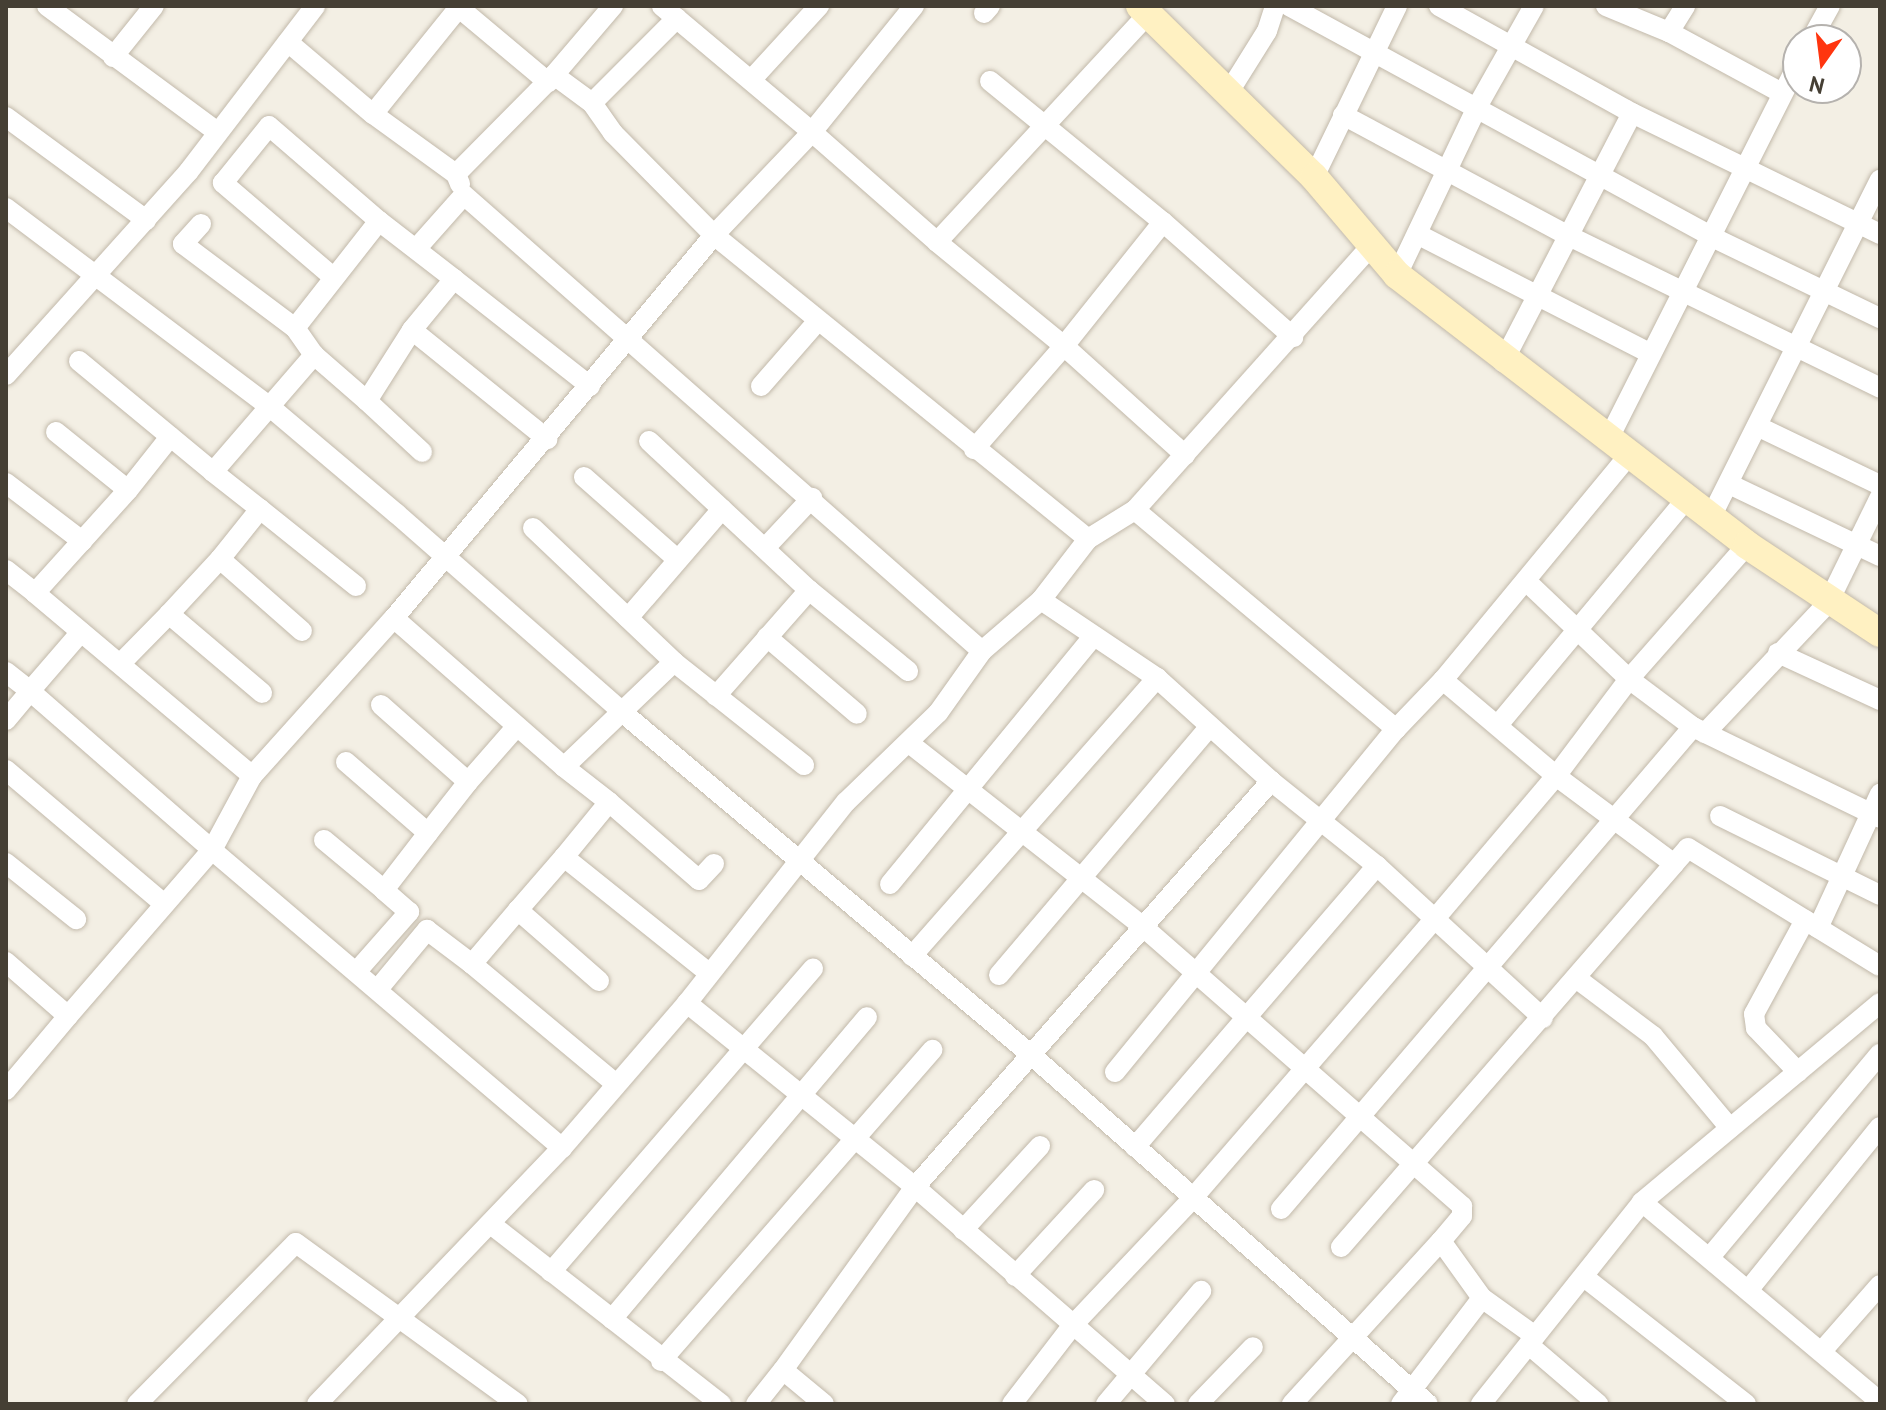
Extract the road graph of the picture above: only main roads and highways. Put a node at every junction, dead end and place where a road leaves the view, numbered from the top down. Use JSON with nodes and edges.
{"nodes":[{"id":1,"x":1144,"y":10,"type":"edge"},
{"id":2,"x":1880,"y":633,"type":"edge"}],
"edges":[{"from":1,"to":2,"type":"main road"}]}
